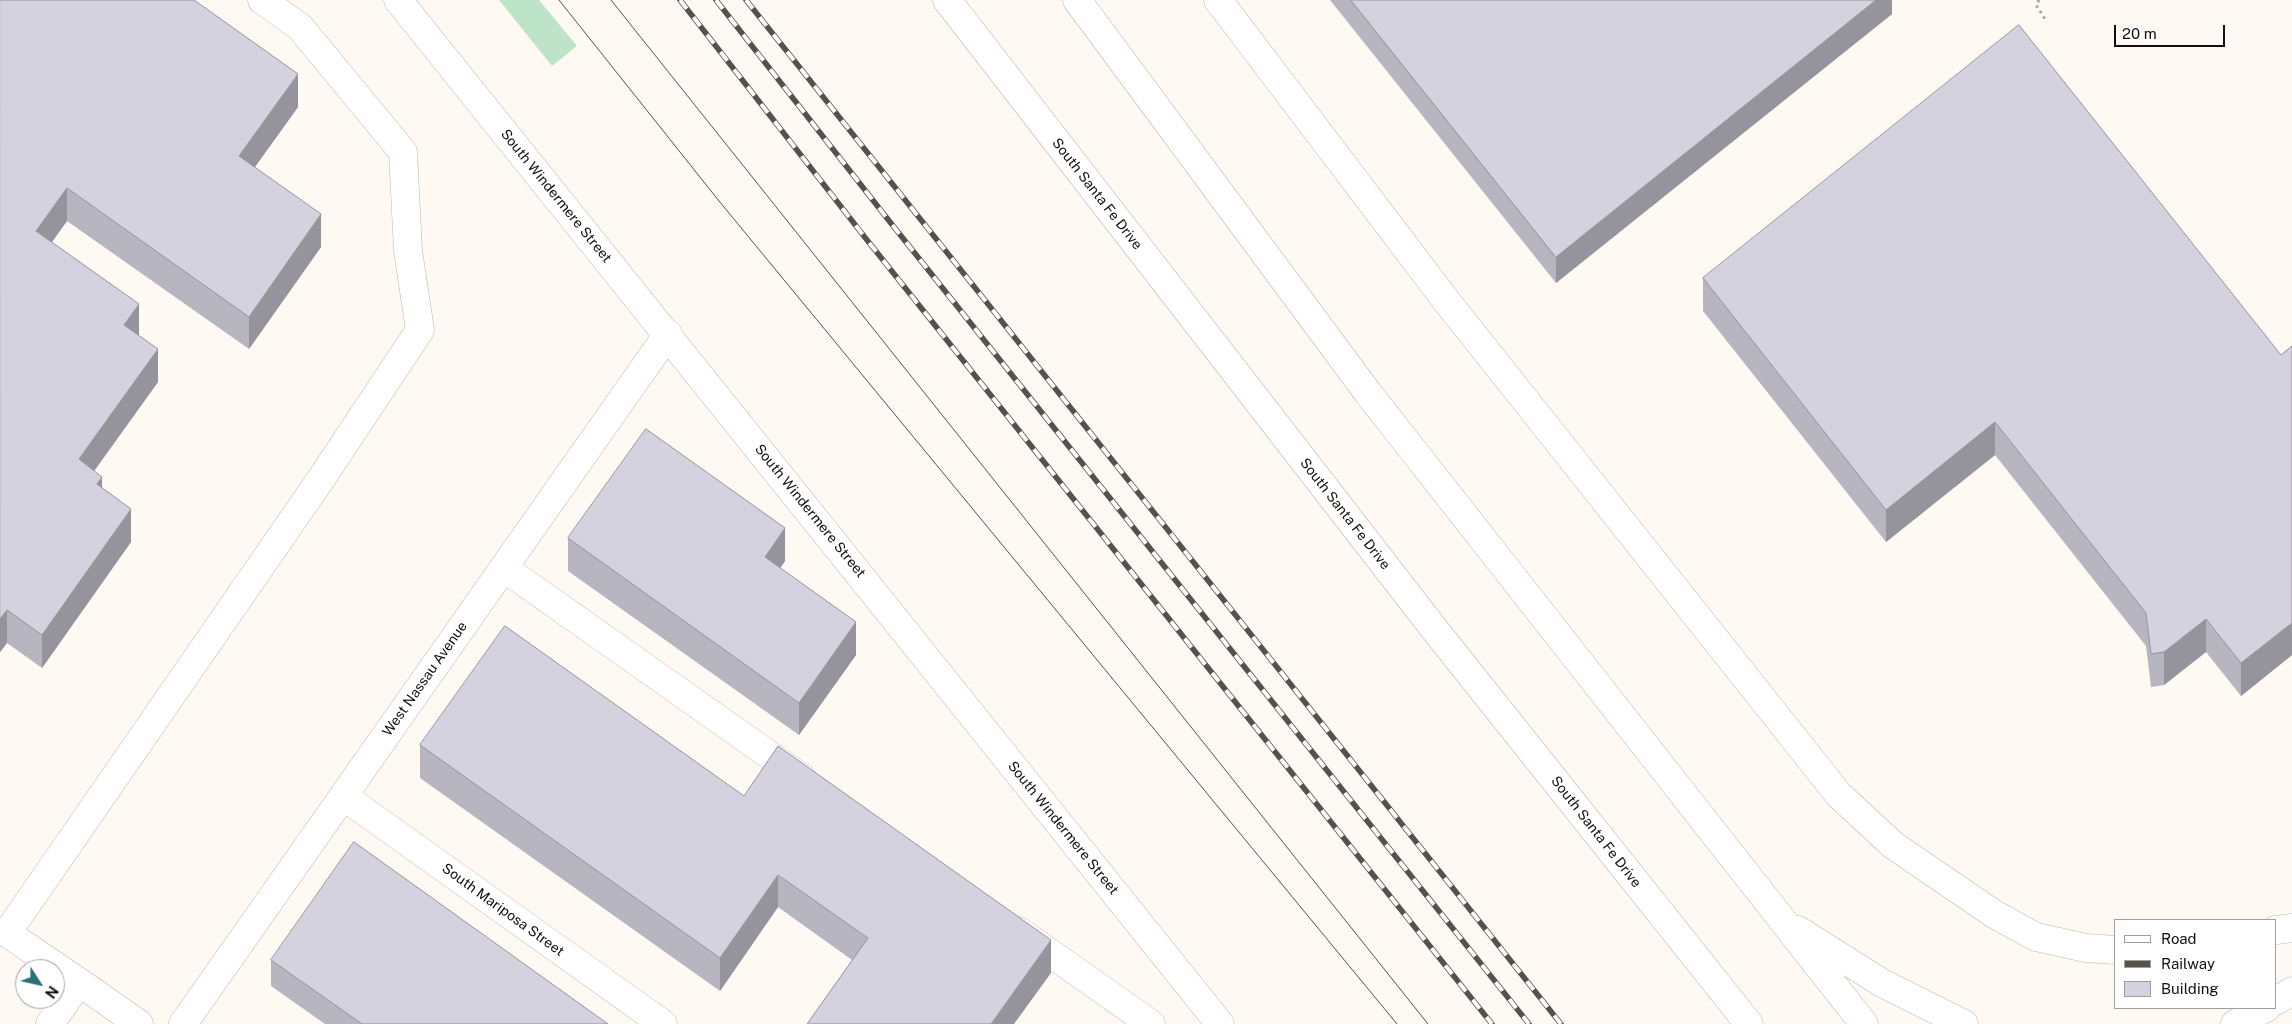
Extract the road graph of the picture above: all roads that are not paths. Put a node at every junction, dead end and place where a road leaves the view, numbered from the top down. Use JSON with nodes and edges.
{"nodes":[{"id":1,"x":262,"y":0,"type":"edge"},
{"id":2,"x":398,"y":0,"type":"edge"},
{"id":3,"x":948,"y":0,"type":"edge"},
{"id":4,"x":1077,"y":0,"type":"edge"},
{"id":5,"x":1218,"y":0,"type":"edge"},
{"id":6,"x":668,"y":334,"type":"junction"},
{"id":7,"x":504,"y":568,"type":"junction"},
{"id":8,"x":819,"y":790,"type":"edge"},
{"id":9,"x":343,"y":796,"type":"junction"},
{"id":10,"x":997,"y":916,"type":"edge"},
{"id":11,"x":1779,"y":918,"type":"junction"},
{"id":12,"x":2292,"y":928,"type":"edge"},
{"id":13,"x":2277,"y":930,"type":"edge"},
{"id":14,"x":3,"y":931,"type":"edge"},
{"id":15,"x":2112,"y":950,"type":"edge"},
{"id":16,"x":79,"y":982,"type":"junction"},
{"id":17,"x":2292,"y":990,"type":"edge"},
{"id":18,"x":2277,"y":1000,"type":"edge"},
{"id":19,"x":2264,"y":1009,"type":"edge"},
{"id":20,"x":186,"y":1023,"type":"edge"},
{"id":21,"x":50,"y":1024,"type":"edge"},
{"id":22,"x":139,"y":1024,"type":"edge"},
{"id":23,"x":663,"y":1024,"type":"edge"},
{"id":24,"x":1151,"y":1024,"type":"edge"},
{"id":25,"x":1220,"y":1024,"type":"edge"},
{"id":26,"x":1749,"y":1024,"type":"edge"},
{"id":27,"x":1864,"y":1024,"type":"edge"},
{"id":28,"x":1964,"y":1024,"type":"edge"},
{"id":29,"x":2235,"y":1024,"type":"edge"}],
"edges":[{"from":1,"to":14,"type":"main road"},
{"from":2,"to":6,"type":"main road","name":"South Windermere Street"},
{"from":3,"to":26,"type":"main road","name":"South Santa Fe Drive"},
{"from":4,"to":11,"type":"main road"},
{"from":5,"to":15,"type":"main road"},
{"from":6,"to":7,"type":"main road","name":"West Nassau Avenue"},
{"from":6,"to":25,"type":"main road","name":"South Windermere Street"},
{"from":7,"to":8,"type":"main road"},
{"from":7,"to":9,"type":"main road","name":"West Nassau Avenue"},
{"from":9,"to":20,"type":"main road","name":"West Nassau Avenue"},
{"from":9,"to":23,"type":"main road","name":"South Mariposa Street"},
{"from":10,"to":24,"type":"main road"},
{"from":11,"to":27,"type":"main road"},
{"from":11,"to":28,"type":"main road"},
{"from":12,"to":13,"type":"main road"},
{"from":14,"to":16,"type":"main road"},
{"from":16,"to":21,"type":"main road"},
{"from":16,"to":22,"type":"main road"},
{"from":17,"to":18,"type":"main road"},
{"from":19,"to":29,"type":"main road"}]}
